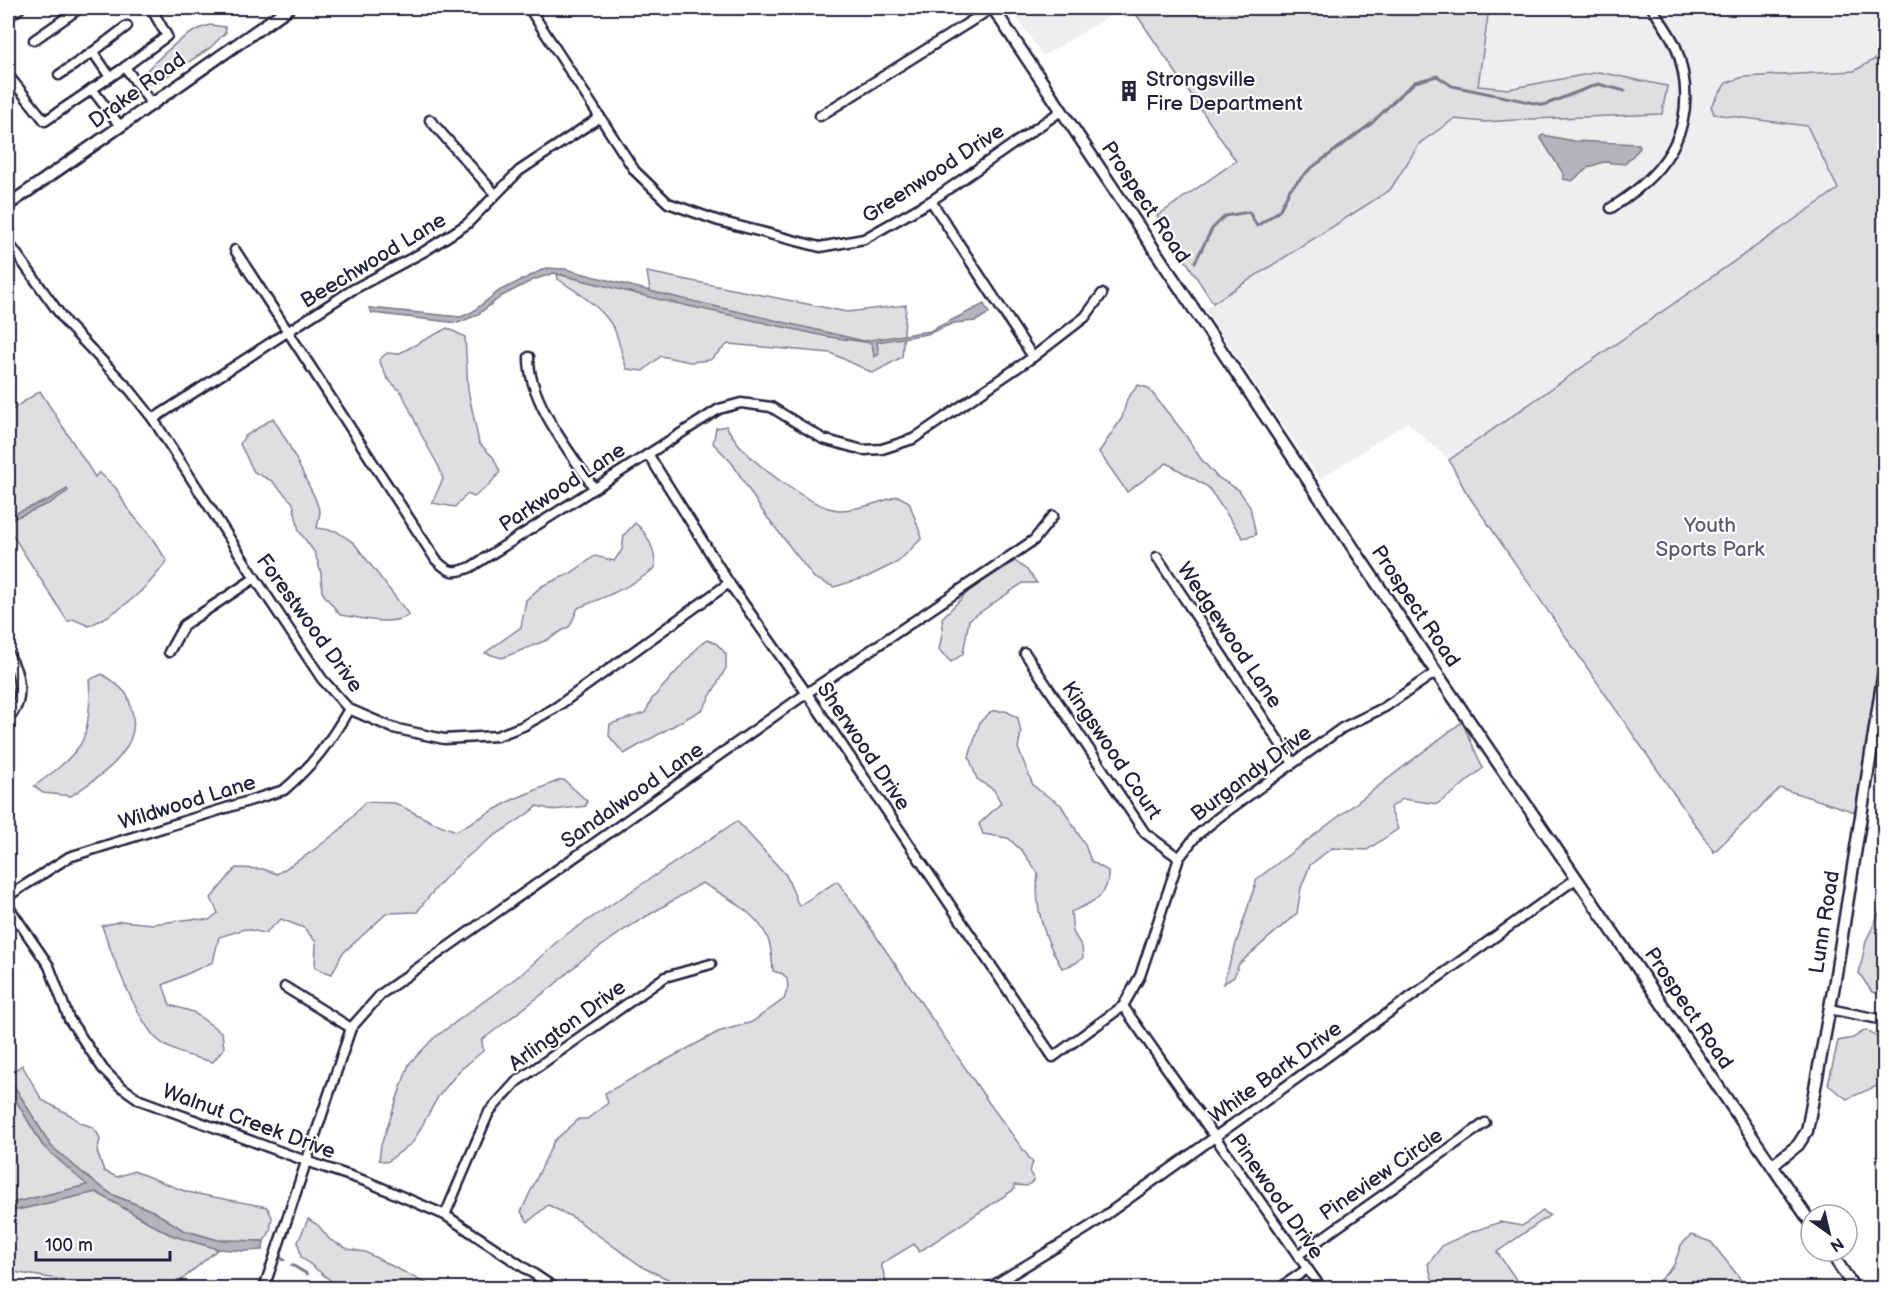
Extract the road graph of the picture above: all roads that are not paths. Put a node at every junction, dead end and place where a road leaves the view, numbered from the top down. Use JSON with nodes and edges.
{"nodes":[{"id":1,"x":20,"y":8,"type":"edge"},
{"id":2,"x":61,"y":8,"type":"edge"},
{"id":3,"x":80,"y":8,"type":"edge"},
{"id":4,"x":151,"y":8,"type":"edge"},
{"id":5,"x":288,"y":8,"type":"edge"},
{"id":6,"x":529,"y":8,"type":"edge"},
{"id":7,"x":740,"y":8,"type":"edge"},
{"id":8,"x":752,"y":8,"type":"edge"},
{"id":9,"x":992,"y":8,"type":"edge"},
{"id":10,"x":1652,"y":8,"type":"edge"},
{"id":11,"x":68,"y":16,"type":"junction"},
{"id":12,"x":8,"y":17,"type":"edge"},
{"id":13,"x":127,"y":26,"type":"dead end"},
{"id":14,"x":34,"y":40,"type":"dead end"},
{"id":15,"x":93,"y":52,"type":"junction"},
{"id":16,"x":125,"y":67,"type":"junction"},
{"id":17,"x":8,"y":75,"type":"edge"},
{"id":18,"x":59,"y":75,"type":"dead end"},
{"id":19,"x":110,"y":77,"type":"junction"},
{"id":20,"x":92,"y":89,"type":"junction"},
{"id":21,"x":151,"y":103,"type":"junction"},
{"id":22,"x":1061,"y":111,"type":"junction"},
{"id":23,"x":820,"y":116,"type":"dead end"},
{"id":24,"x":600,"y":117,"type":"junction"},
{"id":25,"x":430,"y":120,"type":"dead end"},
{"id":26,"x":120,"y":126,"type":"junction"},
{"id":27,"x":495,"y":194,"type":"junction"},
{"id":28,"x":931,"y":201,"type":"junction"},
{"id":29,"x":8,"y":206,"type":"edge"},
{"id":30,"x":1611,"y":208,"type":"dead end"},
{"id":31,"x":8,"y":242,"type":"edge"},
{"id":32,"x":235,"y":250,"type":"dead end"},
{"id":33,"x":1102,"y":294,"type":"dead end"},
{"id":34,"x":287,"y":333,"type":"junction"},
{"id":35,"x":530,"y":357,"type":"dead end"},
{"id":36,"x":1034,"y":357,"type":"junction"},
{"id":37,"x":153,"y":419,"type":"junction"},
{"id":38,"x":648,"y":454,"type":"junction"},
{"id":39,"x":594,"y":488,"type":"junction"},
{"id":40,"x":1053,"y":516,"type":"dead end"},
{"id":41,"x":1157,"y":557,"type":"dead end"},
{"id":42,"x":255,"y":578,"type":"junction"},
{"id":43,"x":729,"y":583,"type":"junction"},
{"id":44,"x":169,"y":652,"type":"dead end"},
{"id":45,"x":1024,"y":653,"type":"dead end"},
{"id":46,"x":8,"y":654,"type":"edge"},
{"id":47,"x":1884,"y":671,"type":"edge"},
{"id":48,"x":1436,"y":672,"type":"junction"},
{"id":49,"x":807,"y":693,"type":"junction"},
{"id":50,"x":349,"y":709,"type":"junction"},
{"id":51,"x":8,"y":718,"type":"edge"},
{"id":52,"x":1293,"y":763,"type":"junction"},
{"id":53,"x":1179,"y":858,"type":"junction"},
{"id":54,"x":1577,"y":878,"type":"junction"},
{"id":55,"x":8,"y":896,"type":"edge"},
{"id":56,"x":8,"y":906,"type":"edge"},
{"id":57,"x":711,"y":964,"type":"dead end"},
{"id":58,"x":285,"y":987,"type":"dead end"},
{"id":59,"x":1123,"y":1006,"type":"junction"},
{"id":60,"x":1829,"y":1009,"type":"junction"},
{"id":61,"x":1884,"y":1020,"type":"edge"},
{"id":62,"x":351,"y":1028,"type":"junction"},
{"id":63,"x":1053,"y":1057,"type":"joint"},
{"id":64,"x":1485,"y":1123,"type":"dead end"},
{"id":65,"x":1214,"y":1138,"type":"junction"},
{"id":66,"x":306,"y":1161,"type":"junction"},
{"id":67,"x":1773,"y":1165,"type":"junction"},
{"id":68,"x":1799,"y":1205,"type":"edge"},
{"id":69,"x":445,"y":1215,"type":"junction"},
{"id":70,"x":1298,"y":1255,"type":"junction"},
{"id":71,"x":1838,"y":1263,"type":"edge"},
{"id":72,"x":1307,"y":1269,"type":"junction"},
{"id":73,"x":264,"y":1288,"type":"edge"},
{"id":74,"x":555,"y":1288,"type":"edge"},
{"id":75,"x":989,"y":1288,"type":"edge"},
{"id":76,"x":1280,"y":1288,"type":"edge"},
{"id":77,"x":1321,"y":1288,"type":"edge"},
{"id":78,"x":1854,"y":1288,"type":"edge"}],
"edges":[{"from":1,"to":12,"type":"street"},
{"from":2,"to":11,"type":"street"},
{"from":3,"to":11,"type":"street"},
{"from":4,"to":16,"type":"street"},
{"from":5,"to":21,"type":"street","name":"Drake Road"},
{"from":6,"to":24,"type":"street","name":"Greenwood Drive"},
{"from":7,"to":8,"type":"street"},
{"from":9,"to":22,"type":"street","name":"Prospect Road"},
{"from":9,"to":23,"type":"street"},
{"from":10,"to":30,"type":"street"},
{"from":11,"to":14,"type":"street"},
{"from":13,"to":15,"type":"street"},
{"from":15,"to":18,"type":"street"},
{"from":15,"to":19,"type":"street"},
{"from":16,"to":19,"type":"street"},
{"from":16,"to":21,"type":"street"},
{"from":17,"to":20,"type":"street"},
{"from":19,"to":20,"type":"street"},
{"from":20,"to":26,"type":"street"},
{"from":21,"to":26,"type":"street","name":"Drake Road"},
{"from":22,"to":28,"type":"street","name":"Greenwood Drive"},
{"from":22,"to":48,"type":"street","name":"Prospect Road"},
{"from":24,"to":27,"type":"street","name":"Beechwood Lane"},
{"from":24,"to":28,"type":"street","name":"Greenwood Drive"},
{"from":25,"to":27,"type":"street"},
{"from":26,"to":29,"type":"street","name":"Drake Road"},
{"from":27,"to":34,"type":"street","name":"Beechwood Lane"},
{"from":28,"to":36,"type":"street"},
{"from":31,"to":37,"type":"street","name":"Forestwood Drive"},
{"from":32,"to":34,"type":"street","name":"Parkwood Lane"},
{"from":33,"to":36,"type":"street","name":"Parkwood Lane"},
{"from":34,"to":37,"type":"street","name":"Beechwood Lane"},
{"from":34,"to":39,"type":"street","name":"Parkwood Lane"},
{"from":35,"to":39,"type":"street"},
{"from":36,"to":38,"type":"street","name":"Parkwood Lane"},
{"from":37,"to":42,"type":"street","name":"Forestwood Drive"},
{"from":38,"to":39,"type":"street","name":"Parkwood Lane"},
{"from":38,"to":43,"type":"street","name":"Sherwood Drive"},
{"from":40,"to":49,"type":"street","name":"Sandalwood Lane"},
{"from":41,"to":52,"type":"street","name":"Wedgewood Lane"},
{"from":42,"to":44,"type":"street"},
{"from":42,"to":50,"type":"street","name":"Forestwood Drive"},
{"from":43,"to":49,"type":"street","name":"Sherwood Drive"},
{"from":43,"to":50,"type":"street","name":"Forestwood Drive"},
{"from":45,"to":53,"type":"street","name":"Kingswood Court"},
{"from":46,"to":51,"type":"street"},
{"from":47,"to":60,"type":"street","name":"Lunn Road"},
{"from":48,"to":52,"type":"street","name":"Burgandy Drive"},
{"from":48,"to":54,"type":"street","name":"Prospect Road"},
{"from":49,"to":62,"type":"street","name":"Sandalwood Lane"},
{"from":49,"to":63,"type":"street","name":"Sherwood Drive"},
{"from":50,"to":55,"type":"street","name":"Wildwood Lane"},
{"from":52,"to":53,"type":"street","name":"Burgandy Drive"},
{"from":53,"to":59,"type":"street","name":"Burgandy Drive"},
{"from":54,"to":65,"type":"street","name":"White Bark Drive"},
{"from":54,"to":67,"type":"street","name":"Prospect Road"},
{"from":56,"to":66,"type":"street","name":"Walnut Creek Drive"},
{"from":57,"to":69,"type":"street","name":"Arlington Drive"},
{"from":58,"to":62,"type":"street"},
{"from":59,"to":63,"type":"street","name":"Burgandy Drive"},
{"from":59,"to":65,"type":"street","name":"Pinewood Drive"},
{"from":60,"to":61,"type":"street"},
{"from":60,"to":67,"type":"street","name":"Lunn Road"},
{"from":62,"to":66,"type":"street","name":"Sandalwood Lane"},
{"from":64,"to":70,"type":"street","name":"Pineview Circle"},
{"from":65,"to":70,"type":"street","name":"Pinewood Drive"},
{"from":65,"to":75,"type":"street","name":"White Bark Drive"},
{"from":66,"to":69,"type":"street","name":"Walnut Creek Drive"},
{"from":66,"to":73,"type":"street","name":"Sandalwood Lane"},
{"from":67,"to":68,"type":"street","name":"Prospect Road"},
{"from":69,"to":74,"type":"street","name":"Walnut Creek Drive"},
{"from":70,"to":72,"type":"street","name":"Pinewood Drive"},
{"from":71,"to":78,"type":"street"},
{"from":72,"to":76,"type":"street"},
{"from":72,"to":77,"type":"street","name":"Pinewood Drive"}]}
